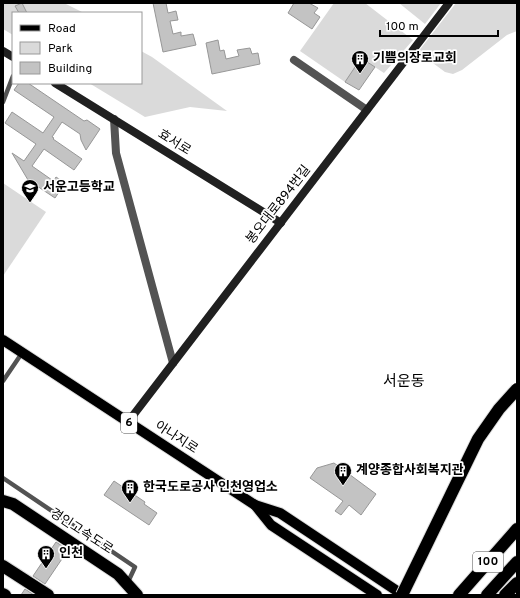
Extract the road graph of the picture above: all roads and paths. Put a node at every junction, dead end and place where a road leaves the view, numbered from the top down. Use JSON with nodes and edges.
{"nodes":[{"id":1,"x":449,"y":3,"type":"edge"},
{"id":2,"x":3,"y":51,"type":"edge"},
{"id":3,"x":12,"y":56,"type":"edge"},
{"id":4,"x":294,"y":60,"type":"dead end"},
{"id":5,"x":12,"y":79,"type":"edge"},
{"id":6,"x":57,"y":84,"type":"edge"},
{"id":7,"x":3,"y":102,"type":"edge"},
{"id":8,"x":367,"y":110,"type":"junction"},
{"id":9,"x":114,"y":120,"type":"junction"},
{"id":10,"x":280,"y":223,"type":"junction"},
{"id":11,"x":3,"y":340,"type":"edge"},
{"id":12,"x":22,"y":353,"type":"junction"},
{"id":13,"x":173,"y":363,"type":"junction"},
{"id":14,"x":3,"y":381,"type":"edge"},
{"id":15,"x":517,"y":390,"type":"edge"},
{"id":16,"x":128,"y":422,"type":"junction"},
{"id":17,"x":3,"y":478,"type":"edge"},
{"id":18,"x":3,"y":501,"type":"edge"},
{"id":19,"x":255,"y":506,"type":"junction"},
{"id":20,"x":517,"y":529,"type":"edge"},
{"id":21,"x":517,"y":562,"type":"edge"},
{"id":22,"x":3,"y":566,"type":"edge"},
{"id":23,"x":517,"y":583,"type":"edge"},
{"id":24,"x":128,"y":584,"type":"junction"},
{"id":25,"x":48,"y":595,"type":"edge"},
{"id":26,"x":137,"y":595,"type":"edge"},
{"id":27,"x":377,"y":595,"type":"edge"},
{"id":28,"x":402,"y":595,"type":"edge"},
{"id":29,"x":459,"y":595,"type":"edge"},
{"id":30,"x":488,"y":595,"type":"edge"},
{"id":31,"x":506,"y":595,"type":"edge"}],
"edges":[{"from":1,"to":8,"type":"street","name":"봉오대로894번길"},
{"from":2,"to":3,"type":"street"},
{"from":4,"to":8,"type":"street"},
{"from":5,"to":7,"type":"lane"},
{"from":6,"to":9,"type":"street","name":"효서로"},
{"from":8,"to":10,"type":"street","name":"봉오대로894번길"},
{"from":9,"to":10,"type":"street","name":"효서로"},
{"from":9,"to":13,"type":"street"},
{"from":10,"to":13,"type":"street","name":"봉오대로894번길"},
{"from":11,"to":12,"type":"main road","name":"아나지로","number":"6"},
{"from":12,"to":14,"type":"lane"},
{"from":12,"to":16,"type":"main road","name":"아나지로","number":"6"},
{"from":13,"to":16,"type":"street","name":"봉오대로894번길"},
{"from":15,"to":28,"type":"highway","bridge":true},
{"from":16,"to":19,"type":"main road","name":"아나지로","number":"6"},
{"from":17,"to":24,"type":"lane"},
{"from":18,"to":24,"type":"highway","name":"경인고속도로"},
{"from":19,"to":27,"type":"main road","name":"아나지로","number":"6"},
{"from":19,"to":28,"type":"main road","name":"아나지로","number":"6"},
{"from":20,"to":29,"type":"highway","number":"100"},
{"from":21,"to":30,"type":"highway","number":"100"},
{"from":22,"to":25,"type":"highway"},
{"from":23,"to":31,"type":"highway"},
{"from":24,"to":26,"type":"highway","name":"경인고속도로"}]}
